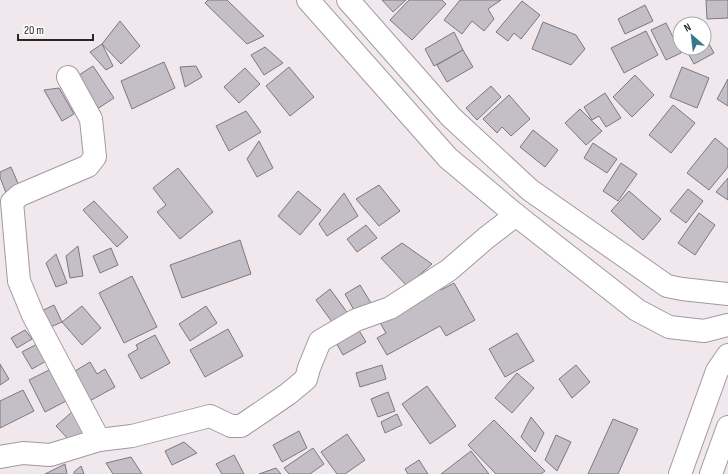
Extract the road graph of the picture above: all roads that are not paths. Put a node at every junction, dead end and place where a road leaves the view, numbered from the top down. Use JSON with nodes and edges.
{"nodes":[{"id":1,"x":308,"y":0,"type":"edge"},
{"id":2,"x":348,"y":0,"type":"edge"},
{"id":3,"x":68,"y":77,"type":"dead end"},
{"id":4,"x":516,"y":216,"type":"junction"},
{"id":5,"x":728,"y":294,"type":"edge"},
{"id":6,"x":728,"y":325,"type":"edge"},
{"id":7,"x":728,"y":355,"type":"edge"},
{"id":8,"x":728,"y":427,"type":"edge"},
{"id":9,"x":99,"y":440,"type":"junction"},
{"id":10,"x":0,"y":457,"type":"edge"},
{"id":11,"x":680,"y":474,"type":"edge"},
{"id":12,"x":711,"y":474,"type":"edge"}],
"edges":[{"from":1,"to":4,"type":"street"},
{"from":2,"to":5,"type":"street"},
{"from":3,"to":9,"type":"street"},
{"from":4,"to":6,"type":"street"},
{"from":4,"to":9,"type":"street"},
{"from":7,"to":11,"type":"street"},
{"from":8,"to":12,"type":"street"},
{"from":9,"to":10,"type":"street"}]}
